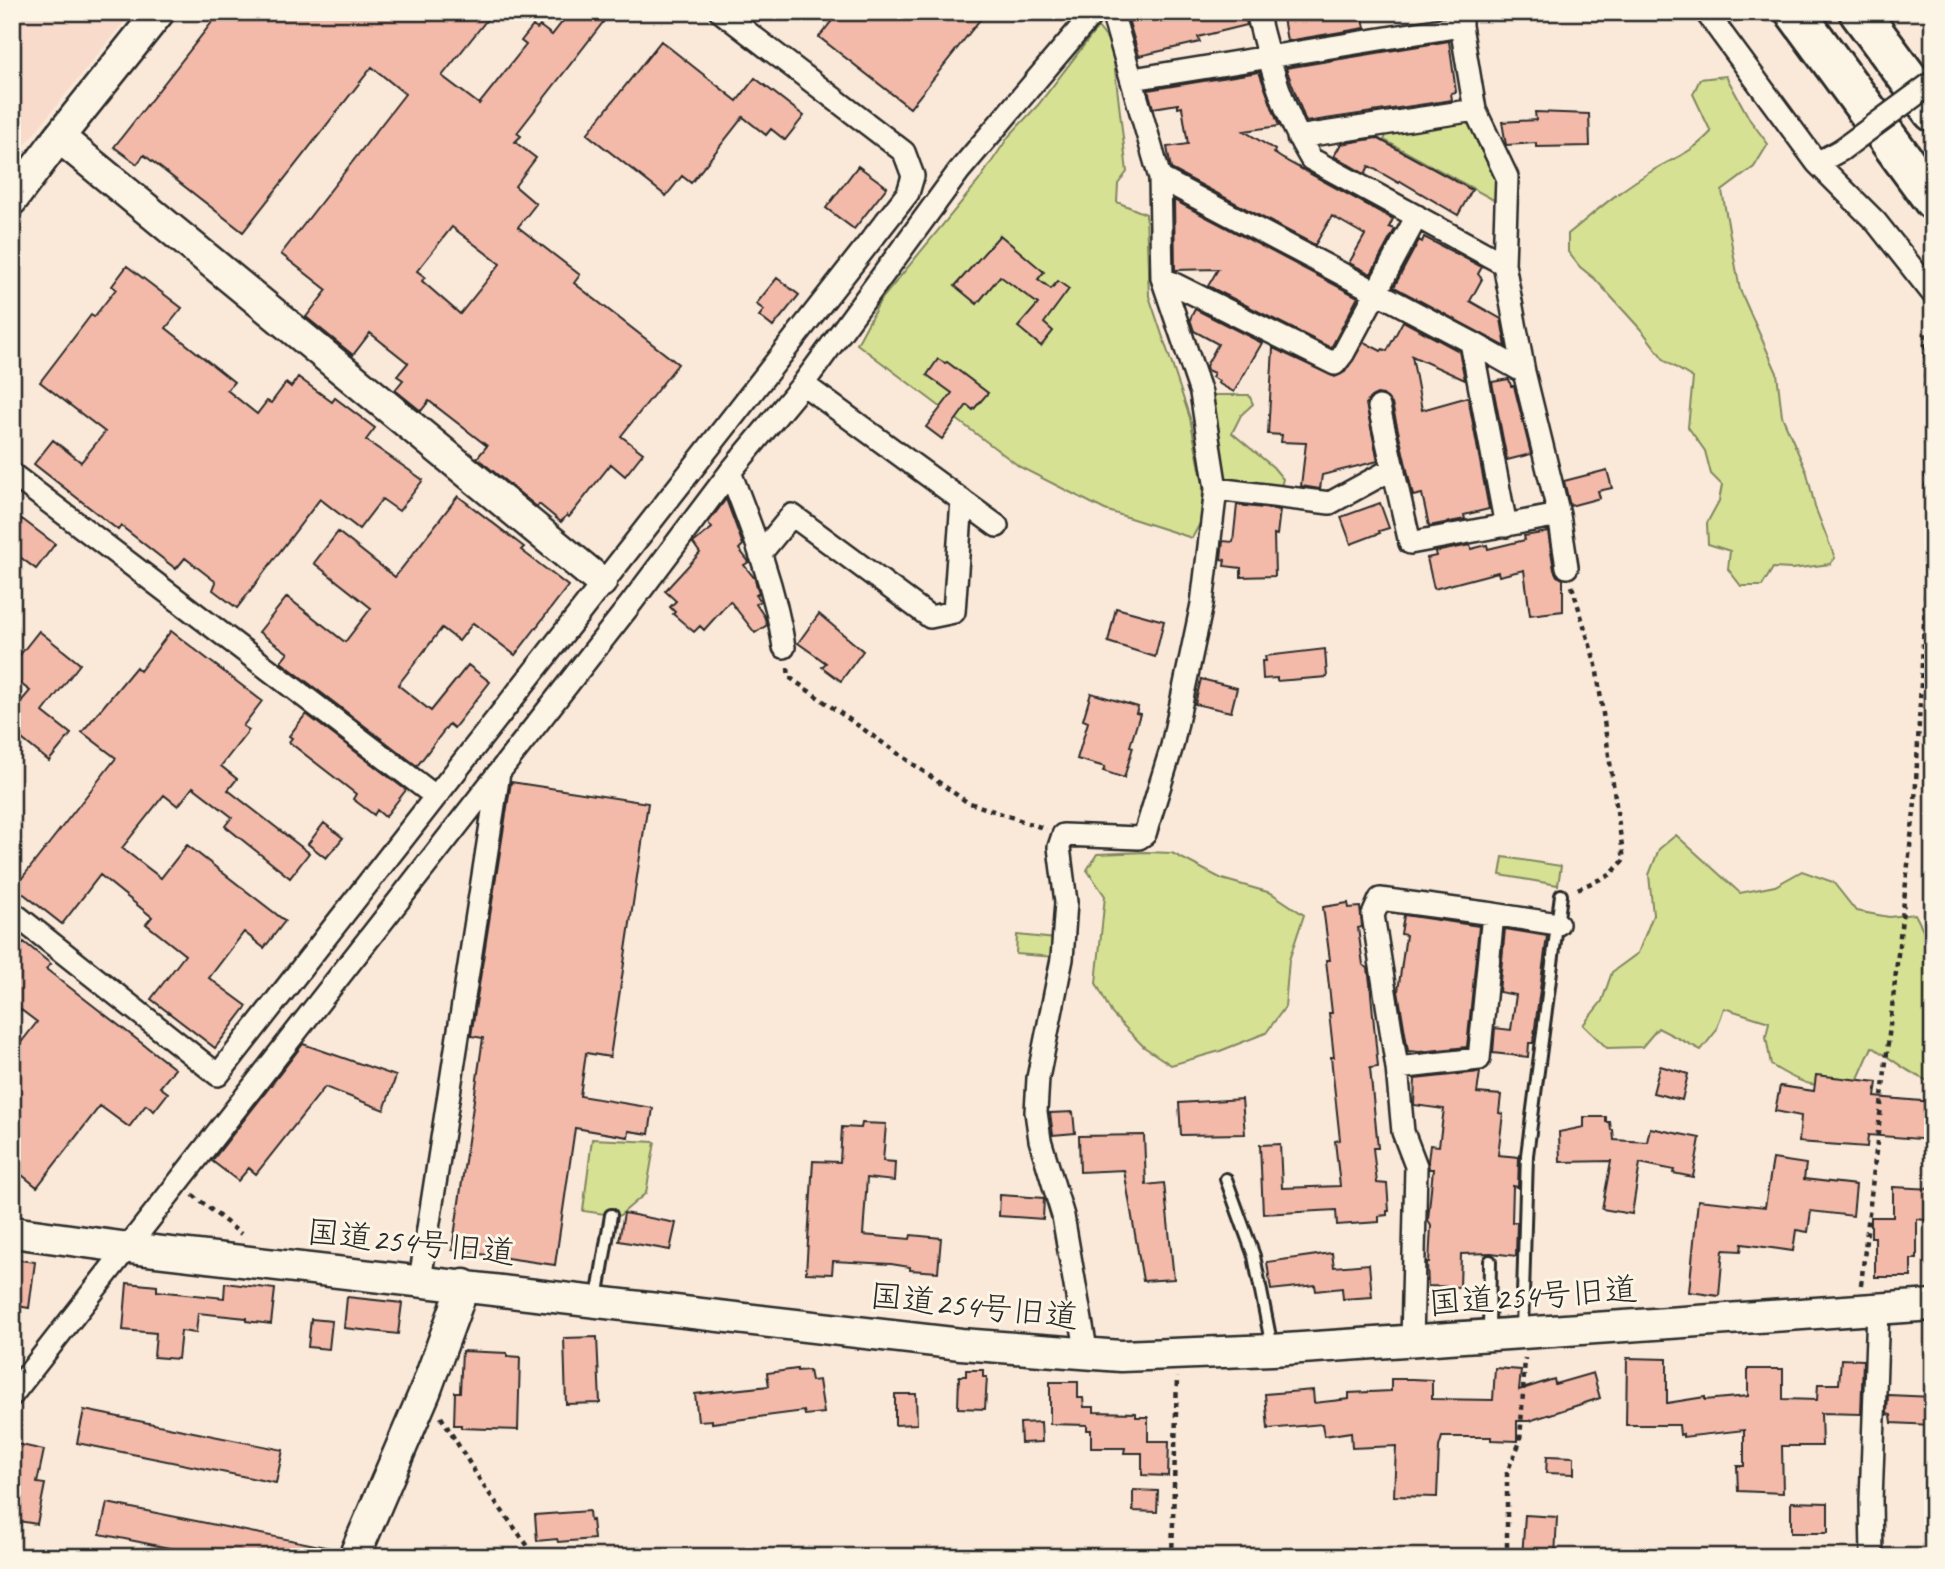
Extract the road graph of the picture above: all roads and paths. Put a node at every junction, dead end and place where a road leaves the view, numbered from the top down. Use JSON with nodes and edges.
{"nodes":[{"id":1,"x":159,"y":12,"type":"edge"},
{"id":2,"x":721,"y":12,"type":"edge"},
{"id":3,"x":1094,"y":12,"type":"edge"},
{"id":4,"x":1112,"y":12,"type":"edge"},
{"id":5,"x":1256,"y":12,"type":"edge"},
{"id":6,"x":1706,"y":12,"type":"edge"},
{"id":7,"x":1796,"y":12,"type":"edge"},
{"id":8,"x":1859,"y":12,"type":"edge"},
{"id":9,"x":1461,"y":19,"type":"edge"},
{"id":10,"x":1268,"y":57,"type":"junction"},
{"id":11,"x":1133,"y":79,"type":"junction"},
{"id":12,"x":1933,"y":82,"type":"edge"},
{"id":13,"x":1475,"y":110,"type":"junction"},
{"id":14,"x":1933,"y":112,"type":"edge"},
{"id":15,"x":59,"y":137,"type":"junction"},
{"id":16,"x":1298,"y":137,"type":"junction"},
{"id":17,"x":1817,"y":163,"type":"junction"},
{"id":18,"x":1160,"y":177,"type":"junction"},
{"id":19,"x":12,"y":200,"type":"edge"},
{"id":20,"x":1933,"y":200,"type":"edge"},
{"id":21,"x":1417,"y":216,"type":"junction"},
{"id":22,"x":1504,"y":264,"type":"junction"},
{"id":23,"x":1162,"y":278,"type":"junction"},
{"id":24,"x":1376,"y":293,"type":"junction"},
{"id":25,"x":1933,"y":294,"type":"edge"},
{"id":26,"x":1933,"y":328,"type":"edge"},
{"id":27,"x":1471,"y":342,"type":"junction"},
{"id":28,"x":1524,"y":372,"type":"junction"},
{"id":29,"x":803,"y":384,"type":"junction"},
{"id":30,"x":1379,"y":407,"type":"dead end"},
{"id":31,"x":1394,"y":468,"type":"junction"},
{"id":32,"x":730,"y":472,"type":"junction"},
{"id":33,"x":12,"y":474,"type":"edge"},
{"id":34,"x":1216,"y":489,"type":"junction"},
{"id":35,"x":962,"y":500,"type":"junction"},
{"id":36,"x":1559,"y":515,"type":"junction"},
{"id":37,"x":997,"y":526,"type":"dead end"},
{"id":38,"x":1506,"y":526,"type":"junction"},
{"id":39,"x":760,"y":554,"type":"junction"},
{"id":40,"x":1567,"y":567,"type":"joint"},
{"id":41,"x":601,"y":582,"type":"junction"},
{"id":42,"x":629,"y":606,"type":"junction"},
{"id":43,"x":784,"y":647,"type":"joint"},
{"id":44,"x":500,"y":771,"type":"junction"},
{"id":45,"x":435,"y":796,"type":"junction"},
{"id":46,"x":1063,"y":835,"type":"junction"},
{"id":47,"x":1561,"y":895,"type":"joint"},
{"id":48,"x":12,"y":912,"type":"edge"},
{"id":49,"x":1493,"y":914,"type":"junction"},
{"id":50,"x":1558,"y":924,"type":"junction"},
{"id":51,"x":1397,"y":1068,"type":"junction"},
{"id":52,"x":1226,"y":1179,"type":"dead end"},
{"id":53,"x":179,"y":1184,"type":"junction"},
{"id":54,"x":611,"y":1215,"type":"dead end"},
{"id":55,"x":12,"y":1232,"type":"edge"},
{"id":56,"x":129,"y":1248,"type":"junction"},
{"id":57,"x":1490,"y":1261,"type":"dead end"},
{"id":58,"x":277,"y":1264,"type":"junction"},
{"id":59,"x":421,"y":1280,"type":"junction"},
{"id":60,"x":464,"y":1285,"type":"junction"},
{"id":61,"x":597,"y":1300,"type":"junction"},
{"id":62,"x":1933,"y":1306,"type":"edge"},
{"id":63,"x":1868,"y":1310,"type":"junction"},
{"id":64,"x":1522,"y":1333,"type":"junction"},
{"id":65,"x":1489,"y":1336,"type":"junction"},
{"id":66,"x":1412,"y":1342,"type":"junction"},
{"id":67,"x":1272,"y":1350,"type":"junction"},
{"id":68,"x":1087,"y":1355,"type":"junction"},
{"id":69,"x":1178,"y":1355,"type":"junction"},
{"id":70,"x":425,"y":1392,"type":"junction"},
{"id":71,"x":12,"y":1395,"type":"edge"},
{"id":72,"x":354,"y":1557,"type":"edge"},
{"id":73,"x":536,"y":1557,"type":"edge"},
{"id":74,"x":1172,"y":1557,"type":"edge"},
{"id":75,"x":1507,"y":1557,"type":"edge"},
{"id":76,"x":1872,"y":1557,"type":"edge"}],
"edges":[{"from":1,"to":15,"type":"street"},
{"from":2,"to":41,"type":"street"},
{"from":3,"to":29,"type":"street"},
{"from":4,"to":11,"type":"street"},
{"from":5,"to":10,"type":"street"},
{"from":6,"to":17,"type":"street"},
{"from":7,"to":20,"type":"highway"},
{"from":8,"to":14,"type":"highway"},
{"from":9,"to":10,"type":"street"},
{"from":9,"to":13,"type":"street"},
{"from":10,"to":11,"type":"street"},
{"from":10,"to":16,"type":"street"},
{"from":11,"to":18,"type":"street"},
{"from":12,"to":17,"type":"street","bridge":true},
{"from":13,"to":16,"type":"street"},
{"from":13,"to":22,"type":"street"},
{"from":15,"to":19,"type":"street"},
{"from":15,"to":41,"type":"street"},
{"from":16,"to":21,"type":"street"},
{"from":17,"to":25,"type":"street"},
{"from":18,"to":23,"type":"street"},
{"from":18,"to":24,"type":"street"},
{"from":21,"to":22,"type":"street"},
{"from":21,"to":24,"type":"street"},
{"from":22,"to":28,"type":"street"},
{"from":23,"to":24,"type":"street"},
{"from":23,"to":34,"type":"street"},
{"from":24,"to":27,"type":"street"},
{"from":26,"to":63,"type":"path"},
{"from":27,"to":28,"type":"street"},
{"from":27,"to":38,"type":"street"},
{"from":28,"to":36,"type":"street"},
{"from":29,"to":32,"type":"street"},
{"from":29,"to":35,"type":"street"},
{"from":30,"to":31,"type":"street"},
{"from":31,"to":34,"type":"street"},
{"from":31,"to":38,"type":"street"},
{"from":32,"to":39,"type":"street"},
{"from":32,"to":42,"type":"street"},
{"from":33,"to":45,"type":"street"},
{"from":34,"to":46,"type":"street"},
{"from":35,"to":37,"type":"street"},
{"from":35,"to":39,"type":"street"},
{"from":36,"to":38,"type":"street"},
{"from":36,"to":40,"type":"street"},
{"from":39,"to":43,"type":"street"},
{"from":40,"to":47,"type":"path"},
{"from":41,"to":42,"type":"street"},
{"from":41,"to":45,"type":"street"},
{"from":42,"to":44,"type":"street"},
{"from":43,"to":46,"type":"path"},
{"from":44,"to":53,"type":"street"},
{"from":44,"to":59,"type":"street"},
{"from":45,"to":48,"type":"street"},
{"from":46,"to":68,"type":"street"},
{"from":47,"to":50,"type":"lane"},
{"from":49,"to":50,"type":"street"},
{"from":49,"to":51,"type":"street"},
{"from":49,"to":51,"type":"street"},
{"from":50,"to":64,"type":"lane"},
{"from":51,"to":66,"type":"street"},
{"from":52,"to":67,"type":"lane"},
{"from":53,"to":56,"type":"street"},
{"from":53,"to":58,"type":"path"},
{"from":54,"to":61,"type":"lane"},
{"from":55,"to":56,"type":"street","name":"国道254号旧道"},
{"from":56,"to":58,"type":"street","name":"国道254号旧道"},
{"from":56,"to":71,"type":"street"},
{"from":57,"to":65,"type":"lane"},
{"from":58,"to":59,"type":"street","name":"国道254号旧道"},
{"from":59,"to":60,"type":"street","name":"国道254号旧道"},
{"from":60,"to":61,"type":"street","name":"国道254号旧道"},
{"from":60,"to":70,"type":"street"},
{"from":61,"to":68,"type":"street","name":"国道254号旧道"},
{"from":62,"to":63,"type":"street","name":"国道254号旧道"},
{"from":63,"to":64,"type":"street","name":"国道254号旧道"},
{"from":63,"to":76,"type":"street"},
{"from":64,"to":65,"type":"street","name":"国道254号旧道"},
{"from":64,"to":75,"type":"path"},
{"from":65,"to":66,"type":"street","name":"国道254号旧道"},
{"from":66,"to":67,"type":"street","name":"国道254号旧道"},
{"from":67,"to":69,"type":"street","name":"国道254号旧道"},
{"from":68,"to":69,"type":"street","name":"国道254号旧道"},
{"from":69,"to":74,"type":"path"},
{"from":70,"to":72,"type":"street"},
{"from":70,"to":73,"type":"path"}]}
